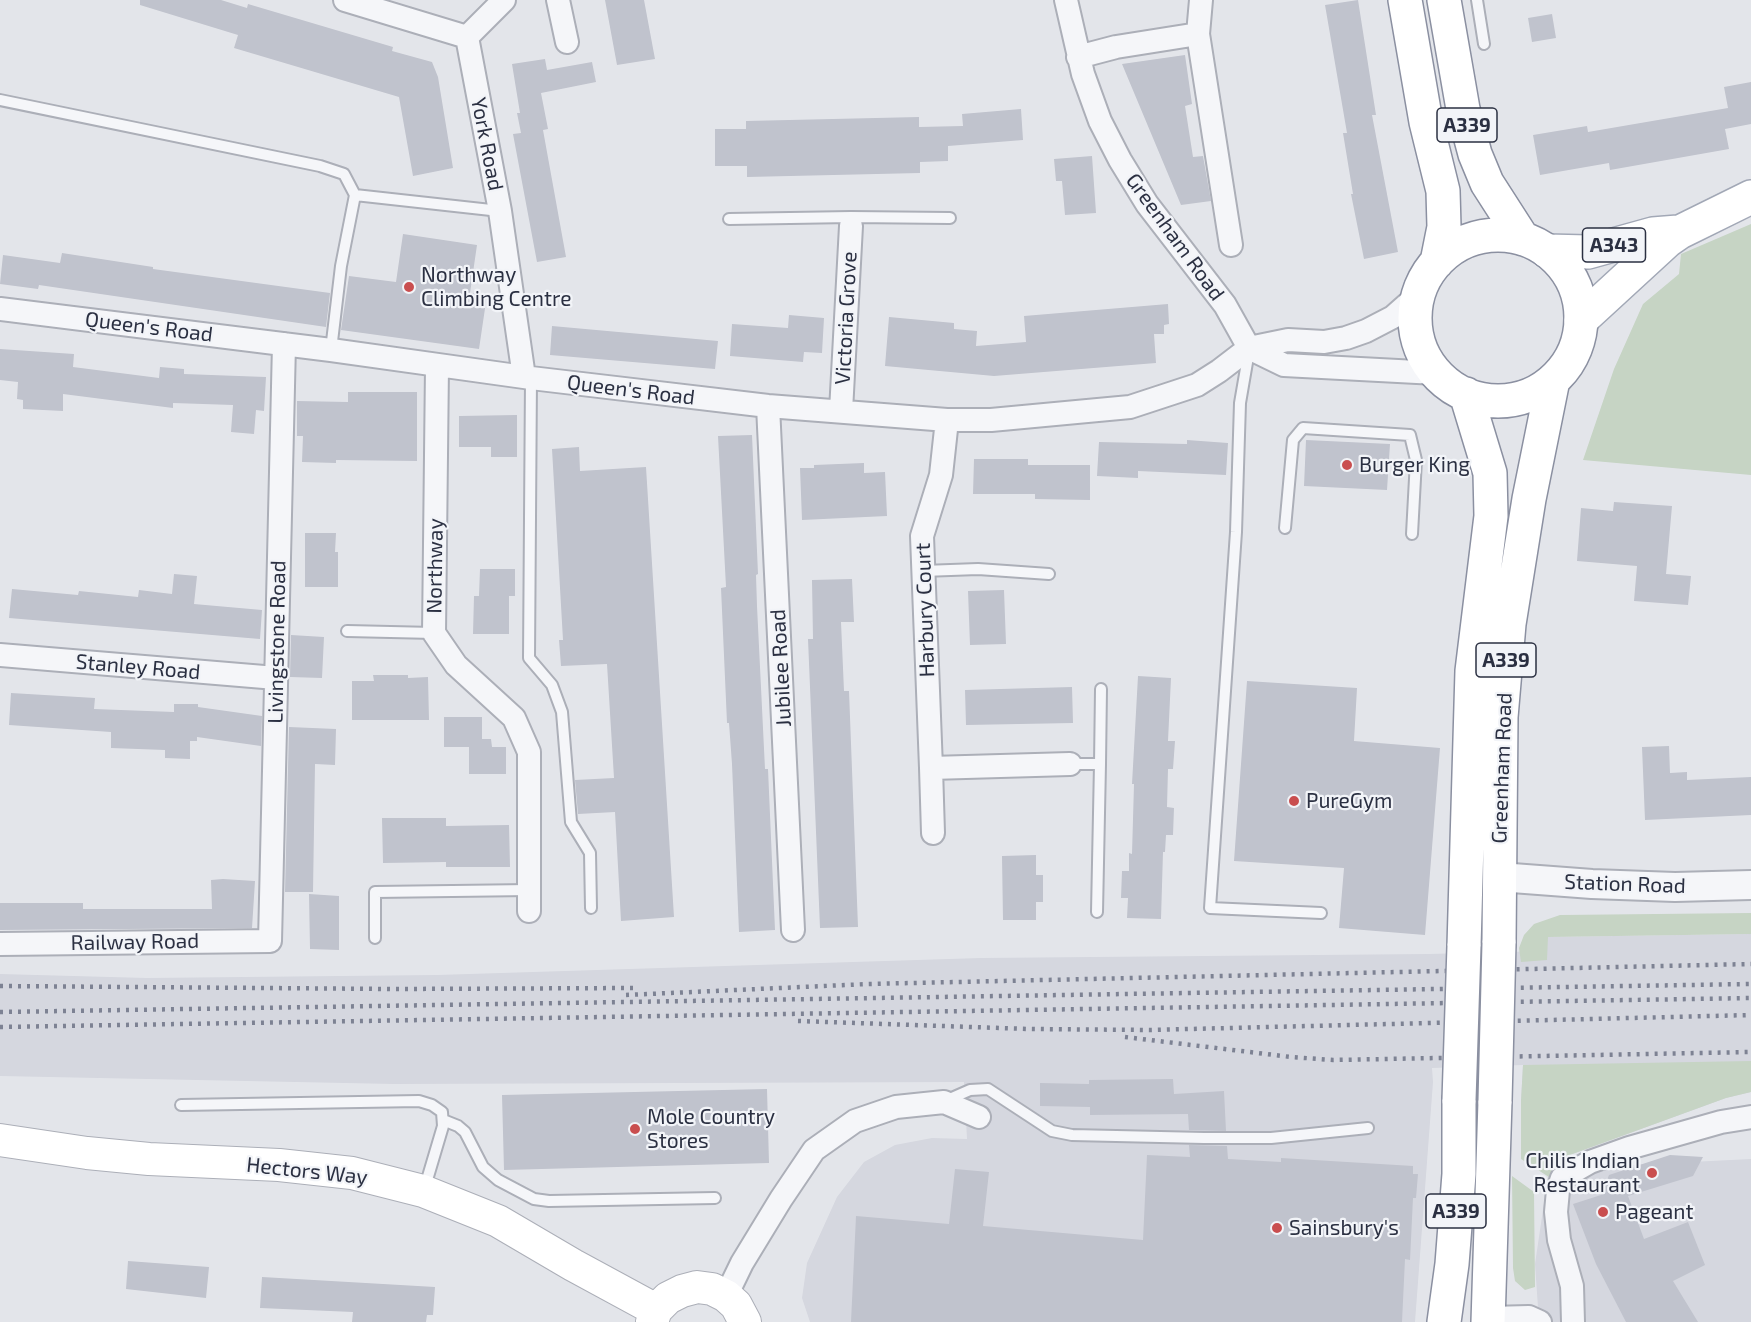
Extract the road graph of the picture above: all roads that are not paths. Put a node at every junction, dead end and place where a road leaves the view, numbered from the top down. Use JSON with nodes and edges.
{"nodes":[{"id":1,"x":345,"y":0,"type":"edge"},
{"id":2,"x":504,"y":0,"type":"edge"},
{"id":3,"x":558,"y":0,"type":"edge"},
{"id":4,"x":1066,"y":0,"type":"edge"},
{"id":5,"x":1201,"y":0,"type":"edge"},
{"id":6,"x":1405,"y":0,"type":"edge"},
{"id":7,"x":1444,"y":0,"type":"edge"},
{"id":8,"x":1477,"y":0,"type":"edge"},
{"id":9,"x":1198,"y":34,"type":"junction"},
{"id":10,"x":467,"y":37,"type":"junction"},
{"id":11,"x":567,"y":42,"type":"dead end"},
{"id":12,"x":1484,"y":44,"type":"dead end"},
{"id":13,"x":1078,"y":57,"type":"junction"},
{"id":14,"x":0,"y":100,"type":"edge"},
{"id":15,"x":355,"y":195,"type":"junction"},
{"id":16,"x":1751,"y":197,"type":"edge"},
{"id":17,"x":500,"y":211,"type":"junction"},
{"id":18,"x":950,"y":218,"type":"dead end"},
{"id":19,"x":729,"y":219,"type":"dead end"},
{"id":20,"x":851,"y":221,"type":"junction"},
{"id":21,"x":1680,"y":232,"type":"junction"},
{"id":22,"x":1231,"y":245,"type":"dead end"},
{"id":23,"x":1535,"y":245,"type":"junction"},
{"id":24,"x":1437,"y":262,"type":"junction"},
{"id":25,"x":1419,"y":294,"type":"junction"},
{"id":26,"x":0,"y":309,"type":"edge"},
{"id":27,"x":1581,"y":320,"type":"junction"},
{"id":28,"x":284,"y":344,"type":"junction"},
{"id":29,"x":1249,"y":348,"type":"junction"},
{"id":30,"x":331,"y":350,"type":"junction"},
{"id":31,"x":437,"y":366,"type":"junction"},
{"id":32,"x":1436,"y":373,"type":"junction"},
{"id":33,"x":527,"y":377,"type":"junction"},
{"id":34,"x":1553,"y":380,"type":"junction"},
{"id":35,"x":1466,"y":394,"type":"junction"},
{"id":36,"x":768,"y":406,"type":"junction"},
{"id":37,"x":841,"y":411,"type":"junction"},
{"id":38,"x":947,"y":420,"type":"junction"},
{"id":39,"x":1285,"y":528,"type":"dead end"},
{"id":40,"x":1412,"y":534,"type":"dead end"},
{"id":41,"x":923,"y":571,"type":"junction"},
{"id":42,"x":1049,"y":574,"type":"dead end"},
{"id":43,"x":347,"y":631,"type":"dead end"},
{"id":44,"x":434,"y":633,"type":"junction"},
{"id":45,"x":0,"y":655,"type":"edge"},
{"id":46,"x":276,"y":678,"type":"junction"},
{"id":47,"x":1101,"y":688,"type":"dead end"},
{"id":48,"x":1070,"y":764,"type":"joint"},
{"id":49,"x":1100,"y":764,"type":"junction"},
{"id":50,"x":931,"y":768,"type":"junction"},
{"id":51,"x":933,"y":833,"type":"dead end"},
{"id":52,"x":1499,"y":877,"type":"junction"},
{"id":53,"x":1751,"y":885,"type":"edge"},
{"id":54,"x":530,"y":900,"type":"joint"},
{"id":55,"x":591,"y":908,"type":"dead end"},
{"id":56,"x":1096,"y":912,"type":"dead end"},
{"id":57,"x":1321,"y":913,"type":"dead end"},
{"id":58,"x":793,"y":930,"type":"dead end"},
{"id":59,"x":375,"y":938,"type":"dead end"},
{"id":60,"x":270,"y":941,"type":"joint"},
{"id":61,"x":0,"y":944,"type":"edge"},
{"id":62,"x":944,"y":1102,"type":"junction"},
{"id":63,"x":181,"y":1105,"type":"dead end"},
{"id":64,"x":978,"y":1117,"type":"dead end"},
{"id":65,"x":1751,"y":1117,"type":"edge"},
{"id":66,"x":443,"y":1120,"type":"junction"},
{"id":67,"x":1368,"y":1128,"type":"dead end"},
{"id":68,"x":0,"y":1140,"type":"edge"},
{"id":69,"x":423,"y":1191,"type":"junction"},
{"id":70,"x":716,"y":1198,"type":"dead end"},
{"id":71,"x":726,"y":1296,"type":"junction"},
{"id":72,"x":654,"y":1316,"type":"edge"},
{"id":73,"x":1486,"y":1321,"type":"edge"},
{"id":74,"x":745,"y":1322,"type":"edge"},
{"id":75,"x":1444,"y":1322,"type":"edge"},
{"id":76,"x":1540,"y":1322,"type":"edge"},
{"id":77,"x":1573,"y":1322,"type":"edge"}],
"edges":[{"from":1,"to":10,"type":"street"},
{"from":2,"to":10,"type":"street"},
{"from":3,"to":11,"type":"street"},
{"from":4,"to":13,"type":"street","name":"Greenham Road"},
{"from":5,"to":9,"type":"street","name":"Greenham Road"},
{"from":6,"to":24,"type":"main road","number":"A339"},
{"from":7,"to":23,"type":"main road","number":"A339"},
{"from":8,"to":12,"type":"lane"},
{"from":9,"to":13,"type":"street"},
{"from":9,"to":22,"type":"street","name":"Greenham Road"},
{"from":10,"to":17,"type":"street","name":"York Road"},
{"from":13,"to":29,"type":"street","name":"Greenham Road"},
{"from":14,"to":15,"type":"lane"},
{"from":15,"to":17,"type":"lane"},
{"from":15,"to":30,"type":"lane"},
{"from":16,"to":21,"type":"main road","number":"A343"},
{"from":17,"to":33,"type":"street","name":"York Road"},
{"from":18,"to":20,"type":"lane"},
{"from":19,"to":20,"type":"lane"},
{"from":20,"to":37,"type":"street","name":"Victoria Grove"},
{"from":21,"to":23,"type":"main road","number":"A343"},
{"from":21,"to":27,"type":"main road","number":"A343"},
{"from":23,"to":24,"type":"main road"},
{"from":23,"to":27,"type":"main road"},
{"from":24,"to":25,"type":"main road"},
{"from":25,"to":29,"type":"street"},
{"from":25,"to":32,"type":"main road"},
{"from":26,"to":28,"type":"street","name":"Queen's Road"},
{"from":27,"to":34,"type":"main road"},
{"from":28,"to":30,"type":"street","name":"Queen's Road"},
{"from":28,"to":46,"type":"street","name":"Livingstone Road"},
{"from":29,"to":32,"type":"street"},
{"from":29,"to":38,"type":"street","name":"Queen's Road"},
{"from":29,"to":57,"type":"lane"},
{"from":30,"to":31,"type":"street","name":"Queen's Road"},
{"from":31,"to":33,"type":"street","name":"Queen's Road"},
{"from":31,"to":44,"type":"street","name":"Northway"},
{"from":32,"to":35,"type":"main road"},
{"from":33,"to":36,"type":"street","name":"Queen's Road"},
{"from":33,"to":55,"type":"lane"},
{"from":34,"to":35,"type":"main road"},
{"from":34,"to":52,"type":"main road","name":"Greenham Road","number":"A339"},
{"from":35,"to":75,"type":"main road","name":"Greenham Road","number":"A339","bridge":true},
{"from":36,"to":37,"type":"street","name":"Queen's Road"},
{"from":36,"to":58,"type":"street","name":"Jubilee Road"},
{"from":37,"to":38,"type":"street","name":"Queen's Road"},
{"from":38,"to":41,"type":"street","name":"Harbury Court"},
{"from":39,"to":40,"type":"lane"},
{"from":41,"to":42,"type":"lane"},
{"from":41,"to":50,"type":"street","name":"Harbury Court"},
{"from":43,"to":44,"type":"lane"},
{"from":44,"to":54,"type":"street","name":"Northway"},
{"from":45,"to":46,"type":"street","name":"Stanley Road"},
{"from":46,"to":60,"type":"street","name":"Livingstone Road"},
{"from":47,"to":49,"type":"lane"},
{"from":48,"to":49,"type":"lane"},
{"from":48,"to":50,"type":"street"},
{"from":49,"to":56,"type":"lane"},
{"from":50,"to":51,"type":"street","name":"Harbury Court"},
{"from":52,"to":53,"type":"street","name":"Station Road"},
{"from":52,"to":73,"type":"main road","name":"Greenham Road","number":"A339","bridge":true},
{"from":54,"to":59,"type":"lane"},
{"from":60,"to":61,"type":"street","name":"Railway Road"},
{"from":62,"to":64,"type":"street"},
{"from":62,"to":67,"type":"lane"},
{"from":62,"to":71,"type":"street"},
{"from":63,"to":66,"type":"lane"},
{"from":65,"to":77,"type":"street"},
{"from":66,"to":69,"type":"lane"},
{"from":66,"to":70,"type":"lane"},
{"from":68,"to":69,"type":"main road","name":"Hectors Way"},
{"from":69,"to":72,"type":"main road","name":"Hectors Way"},
{"from":71,"to":72,"type":"main road"},
{"from":71,"to":74,"type":"main road"},
{"from":73,"to":76,"type":"street"}]}
